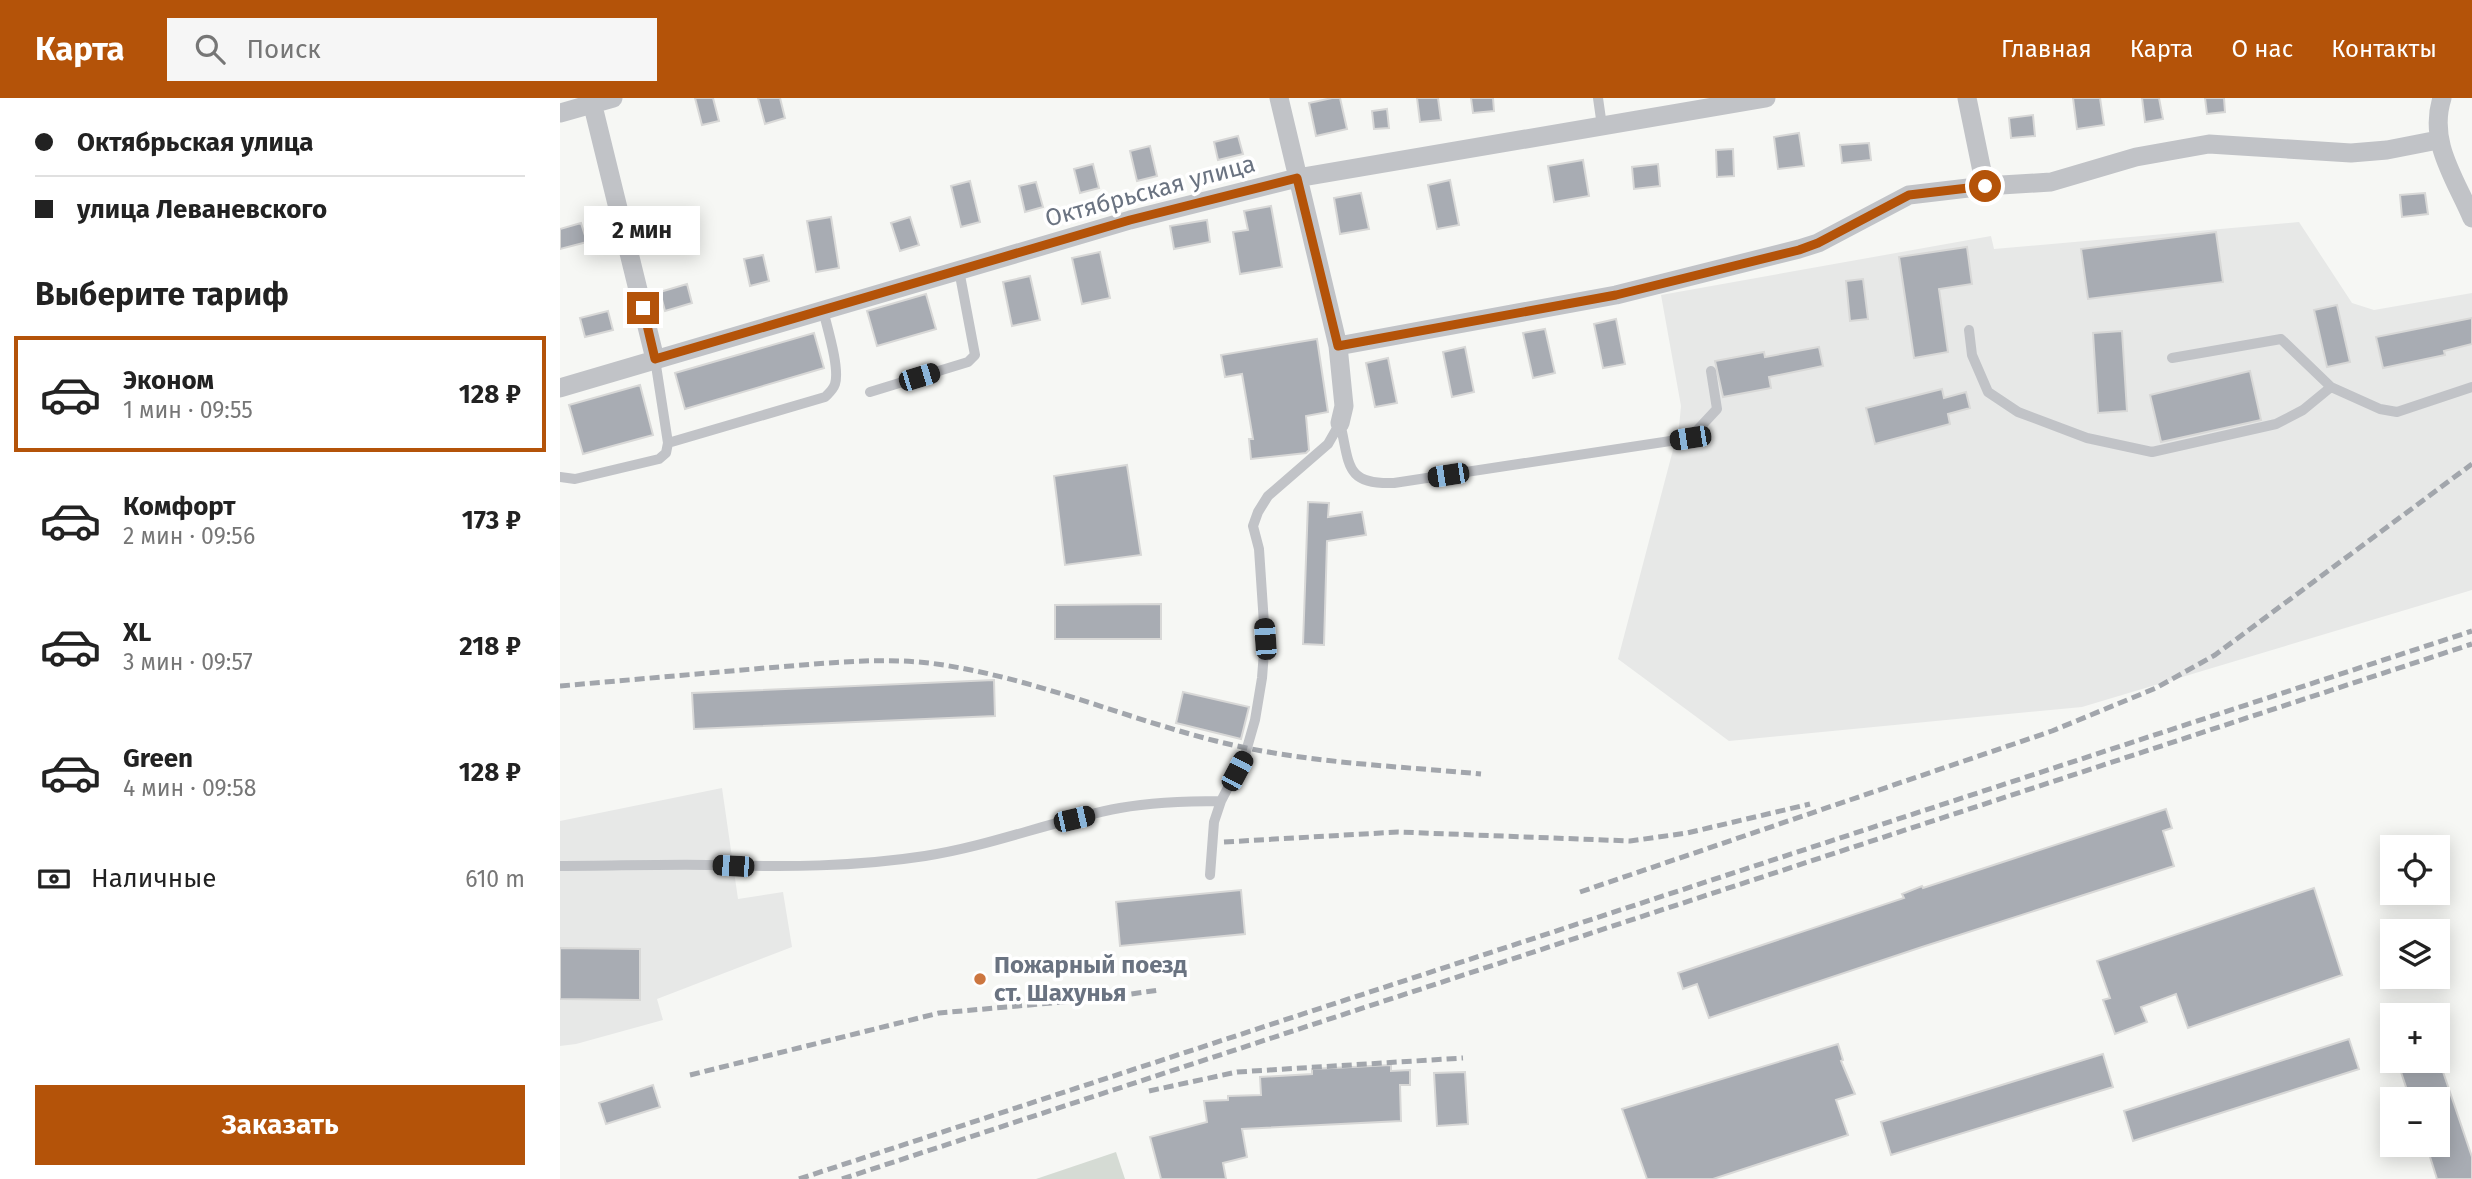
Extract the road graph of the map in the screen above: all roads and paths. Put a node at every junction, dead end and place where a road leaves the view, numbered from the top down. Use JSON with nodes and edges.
{"nodes":[{"id":1,"x":613,"y":98,"type":"edge"},
{"id":2,"x":1279,"y":98,"type":"edge"},
{"id":3,"x":1598,"y":98,"type":"edge"},
{"id":4,"x":1967,"y":98,"type":"edge"},
{"id":5,"x":2442,"y":98,"type":"edge"},
{"id":6,"x":1766,"y":99,"type":"edge"},
{"id":7,"x":592,"y":101,"type":"edge"},
{"id":8,"x":560,"y":113,"type":"edge"},
{"id":9,"x":1602,"y":126,"type":"junction"},
{"id":10,"x":2438,"y":140,"type":"junction"},
{"id":11,"x":1297,"y":178,"type":"junction"},
{"id":12,"x":1985,"y":186,"type":"junction"},
{"id":13,"x":2472,"y":218,"type":"edge"},
{"id":14,"x":959,"y":270,"type":"junction"},
{"id":15,"x":823,"y":309,"type":"junction"},
{"id":16,"x":1969,"y":330,"type":"dead end"},
{"id":17,"x":1338,"y":346,"type":"junction"},
{"id":18,"x":2172,"y":358,"type":"dead end"},
{"id":19,"x":655,"y":359,"type":"junction"},
{"id":20,"x":1711,"y":371,"type":"dead end"},
{"id":21,"x":2331,"y":387,"type":"junction"},
{"id":22,"x":2472,"y":387,"type":"edge"},
{"id":23,"x":560,"y":388,"type":"edge"},
{"id":24,"x":870,"y":392,"type":"dead end"},
{"id":25,"x":1340,"y":423,"type":"junction"},
{"id":26,"x":668,"y":443,"type":"junction"},
{"id":27,"x":560,"y":477,"type":"edge"},
{"id":28,"x":1221,"y":801,"type":"junction"},
{"id":29,"x":560,"y":866,"type":"edge"},
{"id":30,"x":1210,"y":875,"type":"dead end"}],
"edges":[{"from":1,"to":7,"type":"street"},
{"from":2,"to":11,"type":"street"},
{"from":3,"to":9,"type":"lane"},
{"from":4,"to":12,"type":"street"},
{"from":5,"to":10,"type":"street"},
{"from":6,"to":9,"type":"street","name":"Октябрьская улица"},
{"from":7,"to":8,"type":"street"},
{"from":7,"to":19,"type":"street"},
{"from":9,"to":11,"type":"street","name":"Октябрьская улица"},
{"from":10,"to":12,"type":"street"},
{"from":10,"to":13,"type":"street"},
{"from":11,"to":14,"type":"street","name":"Октябрьская улица"},
{"from":11,"to":17,"type":"street"},
{"from":12,"to":17,"type":"street"},
{"from":14,"to":15,"type":"street","name":"Октябрьская улица"},
{"from":14,"to":24,"type":"lane"},
{"from":15,"to":19,"type":"street","name":"Октябрьская улица"},
{"from":15,"to":26,"type":"lane"},
{"from":16,"to":21,"type":"lane"},
{"from":17,"to":25,"type":"street"},
{"from":18,"to":21,"type":"lane"},
{"from":19,"to":23,"type":"street","name":"Октябрьская улица"},
{"from":19,"to":26,"type":"lane"},
{"from":20,"to":25,"type":"lane"},
{"from":21,"to":22,"type":"lane"},
{"from":25,"to":28,"type":"lane"},
{"from":26,"to":27,"type":"lane"},
{"from":28,"to":29,"type":"lane"},
{"from":28,"to":30,"type":"lane"}]}
